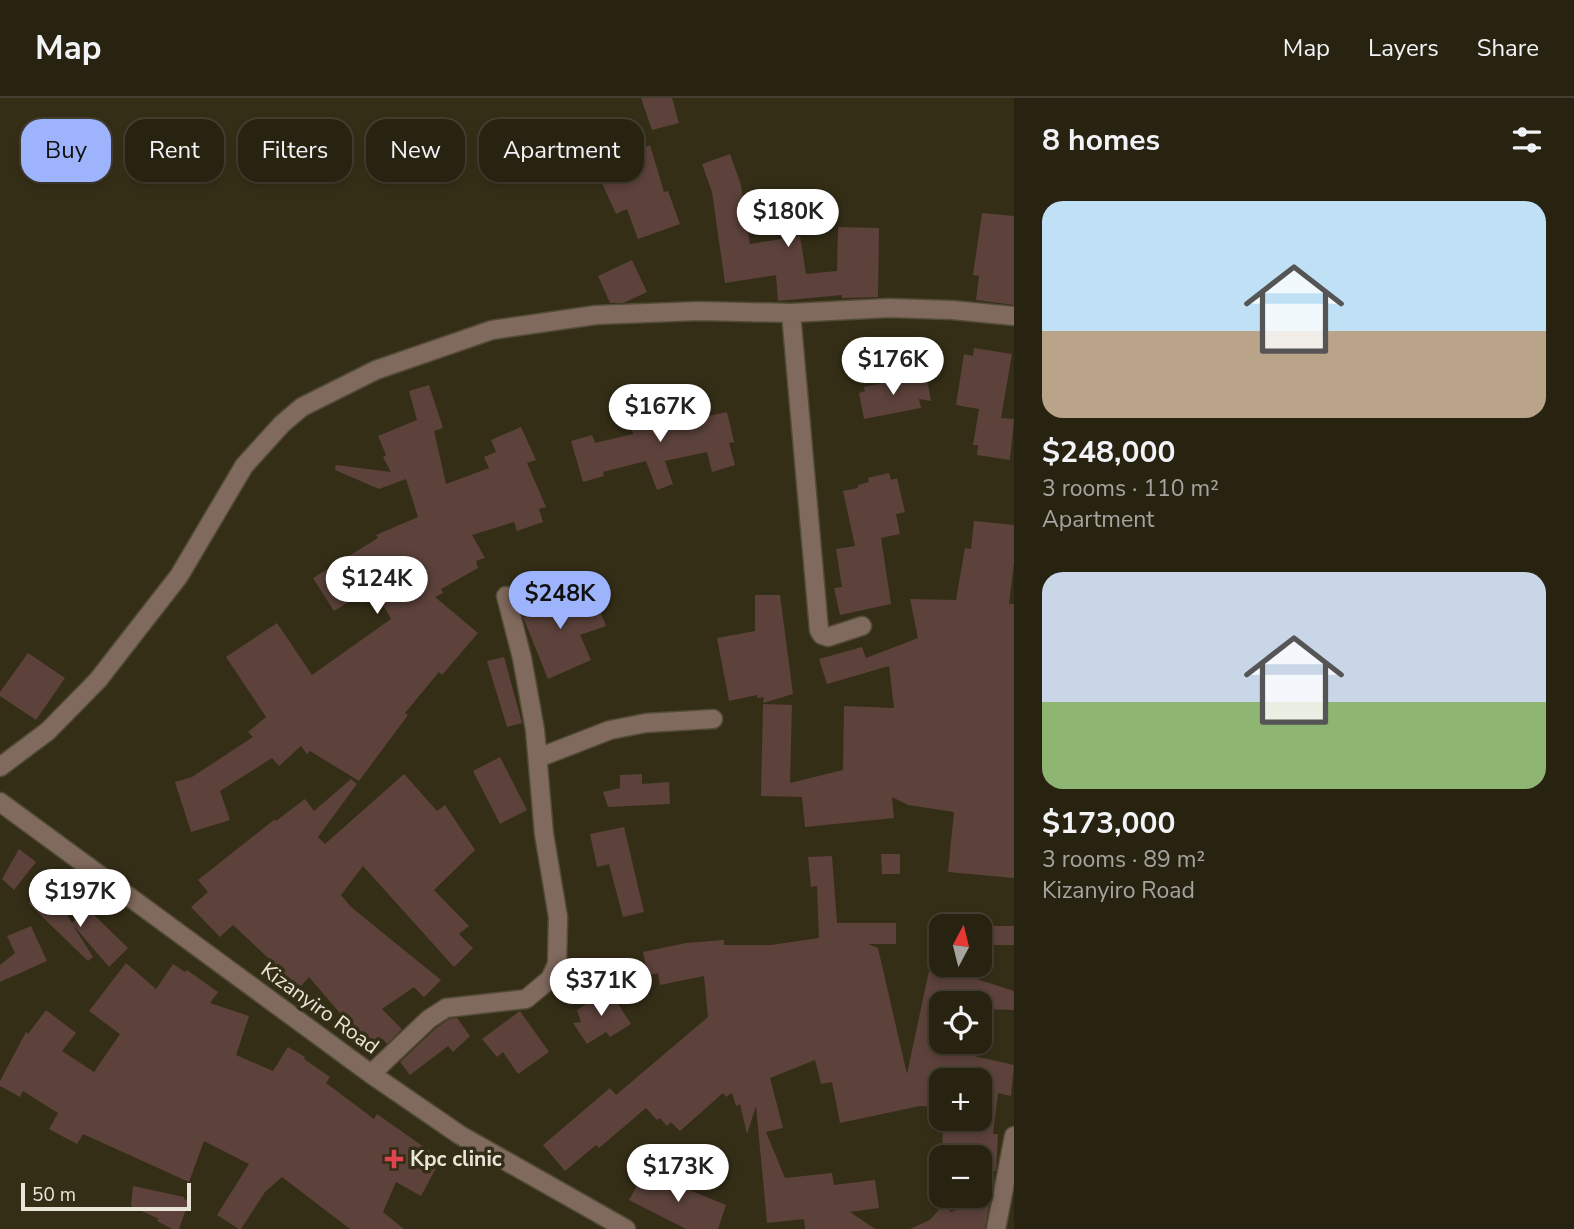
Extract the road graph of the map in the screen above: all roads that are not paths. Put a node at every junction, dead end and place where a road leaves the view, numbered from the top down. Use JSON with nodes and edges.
{"nodes":[{"id":1,"x":791,"y":313,"type":"junction"},
{"id":2,"x":1014,"y":316,"type":"edge"},
{"id":3,"x":506,"y":597,"type":"dead end"},
{"id":4,"x":862,"y":626,"type":"dead end"},
{"id":5,"x":713,"y":719,"type":"dead end"},
{"id":6,"x":538,"y":758,"type":"junction"},
{"id":7,"x":0,"y":767,"type":"edge"},
{"id":8,"x":0,"y":802,"type":"edge"},
{"id":9,"x":371,"y":1074,"type":"junction"},
{"id":10,"x":1014,"y":1136,"type":"edge"},
{"id":11,"x":1012,"y":1160,"type":"edge"},
{"id":12,"x":626,"y":1229,"type":"edge"},
{"id":13,"x":996,"y":1229,"type":"edge"}],
"edges":[{"from":1,"to":2,"type":"street"},
{"from":1,"to":4,"type":"street"},
{"from":1,"to":7,"type":"street"},
{"from":3,"to":6,"type":"street"},
{"from":5,"to":6,"type":"street"},
{"from":6,"to":9,"type":"street"},
{"from":8,"to":9,"type":"street","name":"Kizanyiro Road"},
{"from":9,"to":12,"type":"street","name":"Kizanyiro Road"},
{"from":10,"to":11,"type":"street"},
{"from":11,"to":13,"type":"street"}]}
